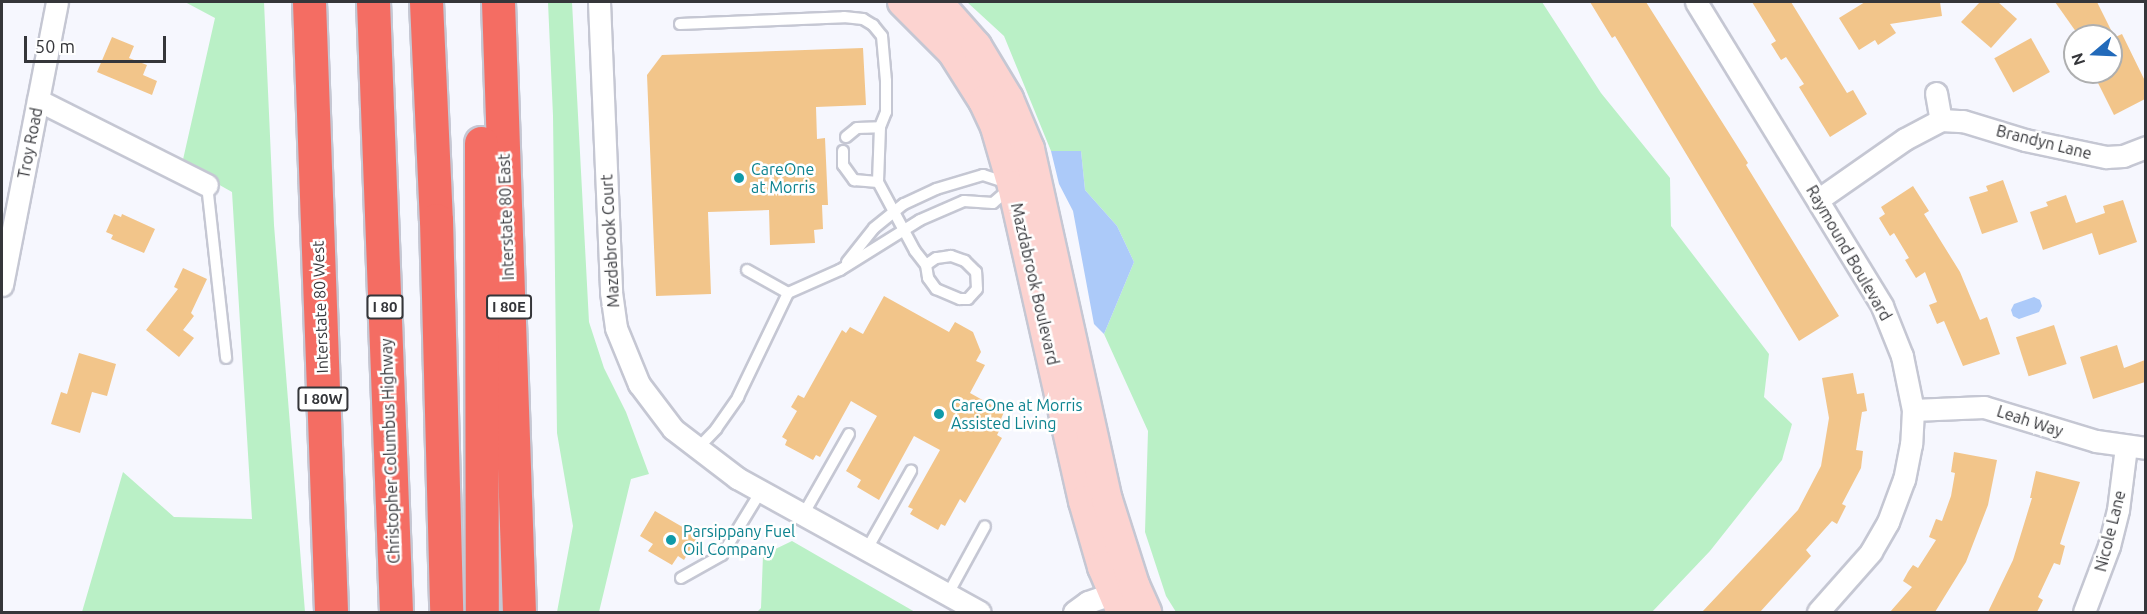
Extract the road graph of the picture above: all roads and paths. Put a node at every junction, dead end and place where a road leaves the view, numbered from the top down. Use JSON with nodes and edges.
{"nodes":[{"id":1,"x":57,"y":2,"type":"edge"},
{"id":2,"x":309,"y":2,"type":"edge"},
{"id":3,"x":373,"y":2,"type":"edge"},
{"id":4,"x":426,"y":2,"type":"edge"},
{"id":5,"x":482,"y":2,"type":"edge"},
{"id":6,"x":498,"y":2,"type":"edge"},
{"id":7,"x":599,"y":2,"type":"edge"},
{"id":8,"x":903,"y":2,"type":"edge"},
{"id":9,"x":937,"y":2,"type":"edge"},
{"id":10,"x":1696,"y":2,"type":"edge"},
{"id":11,"x":680,"y":24,"type":"dead end"},
{"id":12,"x":1936,"y":93,"type":"dead end"},
{"id":13,"x":38,"y":100,"type":"junction"},
{"id":14,"x":1941,"y":120,"type":"junction"},
{"id":15,"x":880,"y":127,"type":"junction"},
{"id":16,"x":846,"y":137,"type":"dead end"},
{"id":17,"x":2145,"y":147,"type":"edge"},
{"id":18,"x":843,"y":151,"type":"dead end"},
{"id":19,"x":878,"y":182,"type":"junction"},
{"id":20,"x":1024,"y":182,"type":"junction"},
{"id":21,"x":207,"y":186,"type":"joint"},
{"id":22,"x":315,"y":186,"type":"junction"},
{"id":23,"x":1819,"y":199,"type":"junction"},
{"id":24,"x":893,"y":212,"type":"junction"},
{"id":25,"x":904,"y":230,"type":"junction"},
{"id":26,"x":926,"y":265,"type":"junction"},
{"id":27,"x":747,"y":270,"type":"dead end"},
{"id":28,"x":840,"y":270,"type":"junction"},
{"id":29,"x":2,"y":285,"type":"edge"},
{"id":30,"x":788,"y":293,"type":"junction"},
{"id":31,"x":226,"y":358,"type":"dead end"},
{"id":32,"x":1914,"y":410,"type":"junction"},
{"id":33,"x":849,"y":434,"type":"dead end"},
{"id":34,"x":2136,"y":447,"type":"edge"},
{"id":35,"x":697,"y":449,"type":"junction"},
{"id":36,"x":911,"y":471,"type":"dead end"},
{"id":37,"x":761,"y":491,"type":"junction"},
{"id":38,"x":803,"y":514,"type":"junction"},
{"id":39,"x":985,"y":526,"type":"dead end"},
{"id":40,"x":867,"y":549,"type":"junction"},
{"id":41,"x":681,"y":578,"type":"dead end"},
{"id":42,"x":948,"y":594,"type":"junction"},
{"id":43,"x":1123,"y":597,"type":"edge"},
{"id":44,"x":331,"y":612,"type":"edge"},
{"id":45,"x":352,"y":612,"type":"edge"},
{"id":46,"x":396,"y":612,"type":"edge"},
{"id":47,"x":446,"y":612,"type":"edge"},
{"id":48,"x":482,"y":612,"type":"edge"},
{"id":49,"x":519,"y":612,"type":"edge"},
{"id":50,"x":980,"y":612,"type":"edge"},
{"id":51,"x":1074,"y":612,"type":"edge"},
{"id":52,"x":1146,"y":612,"type":"edge"},
{"id":53,"x":1818,"y":612,"type":"edge"},
{"id":54,"x":2084,"y":612,"type":"edge"}],
"edges":[{"from":1,"to":13,"type":"street","name":"Troy Road"},
{"from":2,"to":22,"type":"highway","name":"Interstate 80 West","number":"I 80W"},
{"from":3,"to":46,"type":"highway","name":"Christopher Columbus Highway","number":"I 80"},
{"from":4,"to":47,"type":"highway"},
{"from":5,"to":48,"type":"highway"},
{"from":6,"to":49,"type":"highway","name":"Interstate 80 East","number":"I 80E"},
{"from":7,"to":35,"type":"street","name":"Mazdabrook Court"},
{"from":8,"to":20,"type":"street","name":"Mazdabrook Boulevard"},
{"from":9,"to":20,"type":"street","name":"Mazdabrook Boulevard"},
{"from":10,"to":23,"type":"street","name":"Raymound Boulevard"},
{"from":11,"to":15,"type":"lane"},
{"from":12,"to":14,"type":"street"},
{"from":13,"to":21,"type":"street"},
{"from":13,"to":29,"type":"street","name":"Troy Road"},
{"from":14,"to":17,"type":"street","name":"Brandyn Lane"},
{"from":14,"to":23,"type":"street"},
{"from":15,"to":16,"type":"lane"},
{"from":15,"to":19,"type":"lane"},
{"from":18,"to":19,"type":"lane"},
{"from":19,"to":24,"type":"lane"},
{"from":20,"to":24,"type":"lane"},
{"from":20,"to":25,"type":"lane"},
{"from":20,"to":43,"type":"street","name":"Mazdabrook Boulevard"},
{"from":21,"to":31,"type":"lane"},
{"from":22,"to":44,"type":"highway","name":"Interstate 80 West","number":"I 80W"},
{"from":22,"to":45,"type":"highway"},
{"from":23,"to":32,"type":"street","name":"Raymound Boulevard"},
{"from":24,"to":25,"type":"lane"},
{"from":24,"to":28,"type":"lane"},
{"from":25,"to":26,"type":"lane"},
{"from":25,"to":28,"type":"lane"},
{"from":26,"to":26,"type":"lane"},
{"from":27,"to":30,"type":"lane"},
{"from":28,"to":30,"type":"lane"},
{"from":30,"to":35,"type":"lane"},
{"from":32,"to":34,"type":"street","name":"Leah Way"},
{"from":32,"to":53,"type":"street","name":"Raymound Boulevard"},
{"from":33,"to":38,"type":"lane"},
{"from":34,"to":54,"type":"street","name":"Nicole Lane"},
{"from":35,"to":37,"type":"street","name":"Mazdabrook Court"},
{"from":36,"to":40,"type":"lane"},
{"from":37,"to":38,"type":"street","name":"Mazdabrook Court"},
{"from":37,"to":41,"type":"lane"},
{"from":38,"to":40,"type":"street","name":"Mazdabrook Court"},
{"from":39,"to":42,"type":"lane"},
{"from":40,"to":42,"type":"street","name":"Mazdabrook Court"},
{"from":42,"to":50,"type":"street","name":"Mazdabrook Court"},
{"from":43,"to":51,"type":"street"},
{"from":43,"to":52,"type":"street","name":"Mazdabrook Boulevard"}]}
